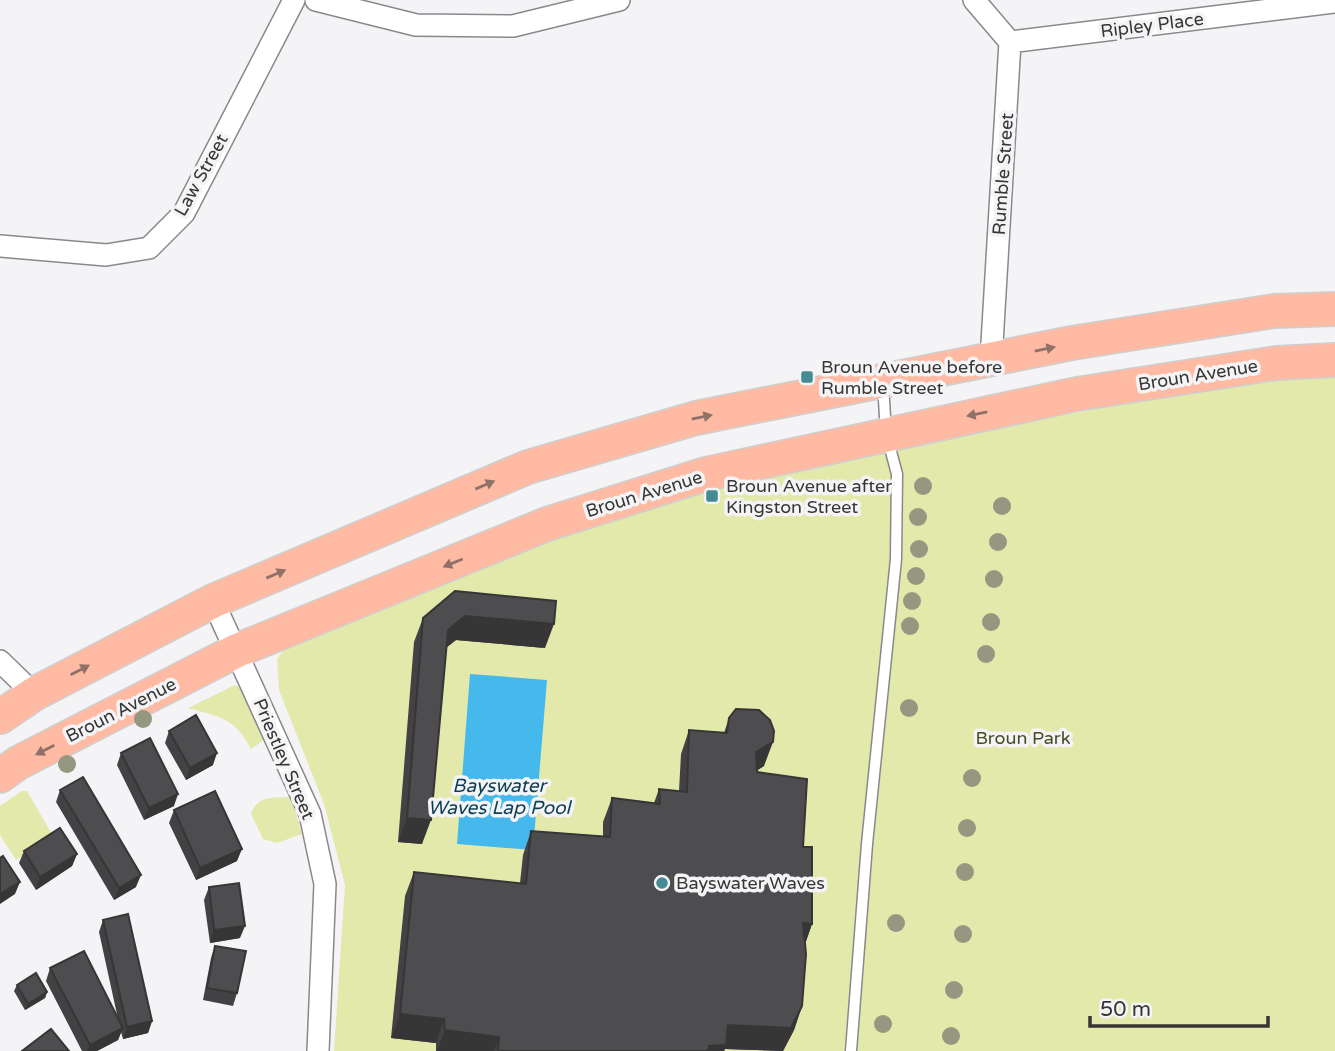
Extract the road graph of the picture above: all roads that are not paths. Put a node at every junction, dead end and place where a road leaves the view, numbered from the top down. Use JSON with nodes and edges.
{"nodes":[{"id":1,"x":294,"y":0,"type":"edge"},
{"id":2,"x":316,"y":0,"type":"edge"},
{"id":3,"x":619,"y":0,"type":"edge"},
{"id":4,"x":974,"y":0,"type":"edge"},
{"id":5,"x":1335,"y":2,"type":"edge"},
{"id":6,"x":1010,"y":42,"type":"junction"},
{"id":7,"x":0,"y":246,"type":"edge"},
{"id":8,"x":1335,"y":309,"type":"edge"},
{"id":9,"x":991,"y":360,"type":"junction"},
{"id":10,"x":1335,"y":360,"type":"edge"},
{"id":11,"x":883,"y":381,"type":"junction"},
{"id":12,"x":886,"y":433,"type":"junction"},
{"id":13,"x":213,"y":601,"type":"junction"},
{"id":14,"x":236,"y":652,"type":"junction"},
{"id":15,"x":0,"y":661,"type":"edge"},
{"id":16,"x":34,"y":694,"type":"junction"},
{"id":17,"x":0,"y":716,"type":"edge"},
{"id":18,"x":0,"y":776,"type":"edge"},
{"id":19,"x":318,"y":1051,"type":"edge"},
{"id":20,"x":851,"y":1051,"type":"edge"}],
"edges":[{"from":1,"to":7,"type":"street","name":"Law Street"},
{"from":2,"to":3,"type":"street"},
{"from":4,"to":6,"type":"street"},
{"from":5,"to":6,"type":"street","name":"Ripley Place"},
{"from":6,"to":9,"type":"street","name":"Rumble Street"},
{"from":9,"to":8,"type":"main road","one_way":true},
{"from":9,"to":11,"type":"main road"},
{"from":10,"to":12,"type":"main road","name":"Broun Avenue","one_way":true},
{"from":11,"to":12,"type":"lane"},
{"from":13,"to":11,"type":"main road","one_way":true},
{"from":12,"to":14,"type":"main road","name":"Broun Avenue","one_way":true},
{"from":12,"to":20,"type":"lane"},
{"from":13,"to":14,"type":"street","name":"Priestley Street"},
{"from":16,"to":13,"type":"main road","one_way":true},
{"from":14,"to":18,"type":"main road","name":"Broun Avenue","one_way":true},
{"from":14,"to":19,"type":"street","name":"Priestley Street"},
{"from":15,"to":16,"type":"street"},
{"from":16,"to":17,"type":"main road"}]}
